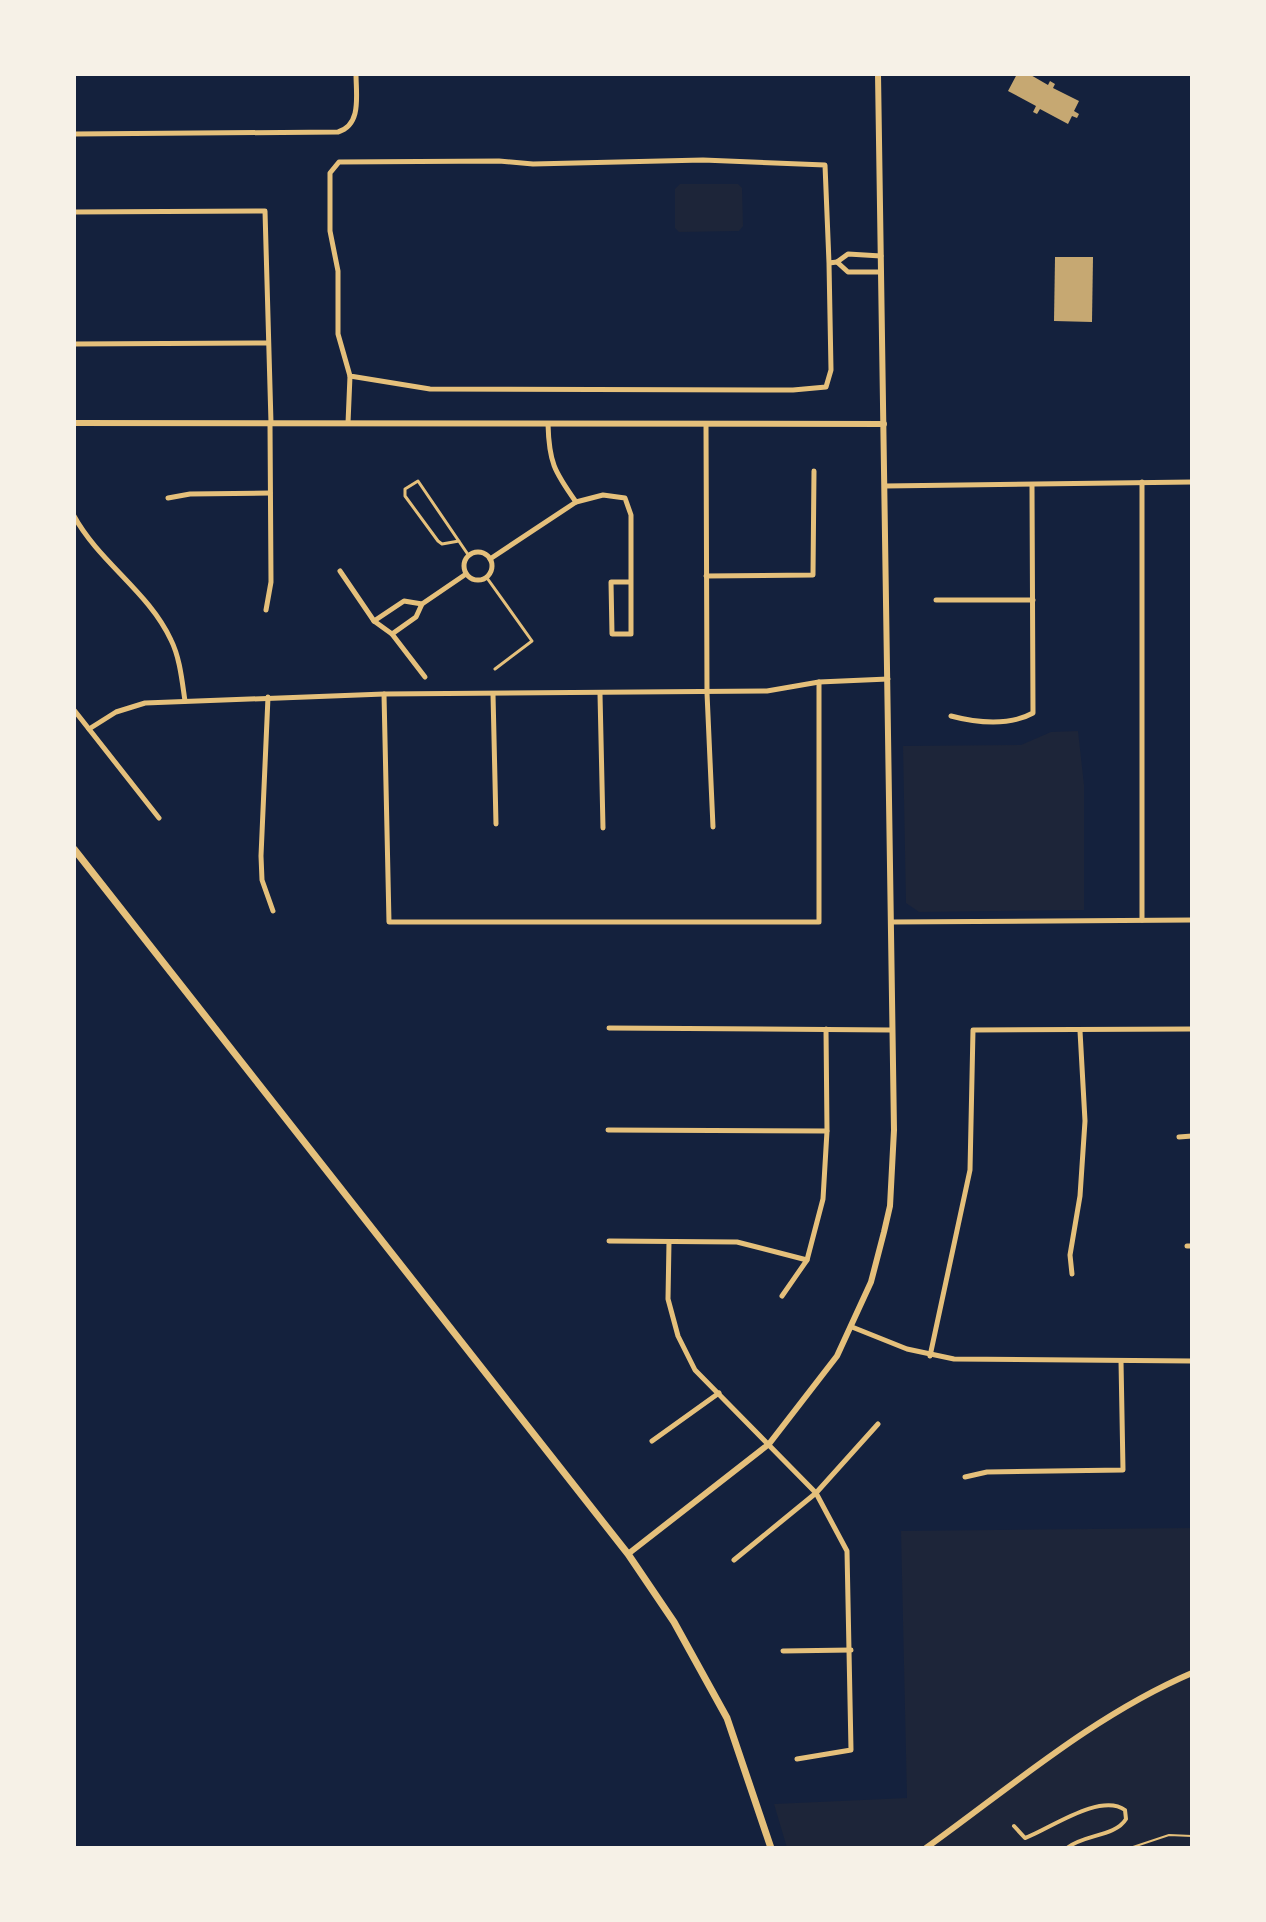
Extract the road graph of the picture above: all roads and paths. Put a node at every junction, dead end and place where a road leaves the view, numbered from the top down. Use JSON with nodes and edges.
{"nodes":[{"id":1,"x":356,"y":74,"type":"edge"},
{"id":2,"x":878,"y":74,"type":"edge"},
{"id":3,"x":74,"y":134,"type":"edge"},
{"id":4,"x":74,"y":212,"type":"edge"},
{"id":5,"x":881,"y":256,"type":"junction"},
{"id":6,"x":837,"y":262,"type":"junction"},
{"id":7,"x":829,"y":263,"type":"junction"},
{"id":8,"x":881,"y":272,"type":"junction"},
{"id":9,"x":267,"y":343,"type":"junction"},
{"id":10,"x":74,"y":344,"type":"edge"},
{"id":11,"x":350,"y":376,"type":"junction"},
{"id":12,"x":74,"y":423,"type":"edge"},
{"id":13,"x":270,"y":423,"type":"junction"},
{"id":14,"x":348,"y":423,"type":"junction"},
{"id":15,"x":548,"y":424,"type":"junction"},
{"id":16,"x":706,"y":424,"type":"junction"},
{"id":17,"x":884,"y":424,"type":"junction"},
{"id":18,"x":814,"y":471,"type":"dead end"},
{"id":19,"x":1142,"y":482,"type":"junction"},
{"id":20,"x":1192,"y":482,"type":"edge"},
{"id":21,"x":885,"y":486,"type":"junction"},
{"id":22,"x":1032,"y":486,"type":"junction"},
{"id":23,"x":270,"y":493,"type":"junction"},
{"id":24,"x":168,"y":498,"type":"dead end"},
{"id":25,"x":576,"y":502,"type":"junction"},
{"id":26,"x":74,"y":516,"type":"edge"},
{"id":27,"x":459,"y":541,"type":"junction"},
{"id":28,"x":469,"y":556,"type":"junction"},
{"id":29,"x":490,"y":559,"type":"junction"},
{"id":30,"x":340,"y":571,"type":"dead end"},
{"id":31,"x":466,"y":574,"type":"junction"},
{"id":32,"x":706,"y":576,"type":"junction"},
{"id":33,"x":487,"y":578,"type":"junction"},
{"id":34,"x":631,"y":582,"type":"junction"},
{"id":35,"x":936,"y":600,"type":"dead end"},
{"id":36,"x":1033,"y":600,"type":"junction"},
{"id":37,"x":422,"y":604,"type":"junction"},
{"id":38,"x":266,"y":610,"type":"dead end"},
{"id":39,"x":374,"y":621,"type":"junction"},
{"id":40,"x":392,"y":634,"type":"junction"},
{"id":41,"x":495,"y":669,"type":"dead end"},
{"id":42,"x":425,"y":677,"type":"dead end"},
{"id":43,"x":888,"y":679,"type":"junction"},
{"id":44,"x":819,"y":682,"type":"junction"},
{"id":45,"x":707,"y":693,"type":"junction"},
{"id":46,"x":384,"y":694,"type":"junction"},
{"id":47,"x":493,"y":694,"type":"junction"},
{"id":48,"x":600,"y":694,"type":"junction"},
{"id":49,"x":268,"y":697,"type":"junction"},
{"id":50,"x":185,"y":701,"type":"junction"},
{"id":51,"x":74,"y":710,"type":"edge"},
{"id":52,"x":951,"y":716,"type":"dead end"},
{"id":53,"x":89,"y":729,"type":"junction"},
{"id":54,"x":159,"y":818,"type":"dead end"},
{"id":55,"x":496,"y":824,"type":"dead end"},
{"id":56,"x":713,"y":827,"type":"dead end"},
{"id":57,"x":603,"y":828,"type":"dead end"},
{"id":58,"x":74,"y":849,"type":"edge"},
{"id":59,"x":273,"y":911,"type":"dead end"},
{"id":60,"x":1142,"y":920,"type":"junction"},
{"id":61,"x":1192,"y":920,"type":"edge"},
{"id":62,"x":891,"y":922,"type":"junction"},
{"id":63,"x":609,"y":1028,"type":"dead end"},
{"id":64,"x":826,"y":1029,"type":"junction"},
{"id":65,"x":1192,"y":1029,"type":"edge"},
{"id":66,"x":891,"y":1030,"type":"junction"},
{"id":67,"x":1080,"y":1031,"type":"junction"},
{"id":68,"x":608,"y":1130,"type":"dead end"},
{"id":69,"x":827,"y":1131,"type":"junction"},
{"id":70,"x":1192,"y":1136,"type":"edge"},
{"id":71,"x":1179,"y":1137,"type":"dead end"},
{"id":72,"x":609,"y":1241,"type":"dead end"},
{"id":73,"x":669,"y":1242,"type":"junction"},
{"id":74,"x":807,"y":1260,"type":"junction"},
{"id":75,"x":1072,"y":1274,"type":"dead end"},
{"id":76,"x":782,"y":1296,"type":"dead end"},
{"id":77,"x":852,"y":1327,"type":"junction"},
{"id":78,"x":930,"y":1356,"type":"junction"},
{"id":79,"x":1121,"y":1361,"type":"junction"},
{"id":80,"x":1192,"y":1361,"type":"edge"},
{"id":81,"x":719,"y":1393,"type":"junction"},
{"id":82,"x":878,"y":1424,"type":"dead end"},
{"id":83,"x":652,"y":1441,"type":"dead end"},
{"id":84,"x":769,"y":1444,"type":"junction"},
{"id":85,"x":965,"y":1477,"type":"dead end"},
{"id":86,"x":816,"y":1493,"type":"junction"},
{"id":87,"x":628,"y":1554,"type":"junction"},
{"id":88,"x":734,"y":1560,"type":"dead end"},
{"id":89,"x":851,"y":1650,"type":"junction"},
{"id":90,"x":783,"y":1651,"type":"dead end"},
{"id":91,"x":1192,"y":1673,"type":"edge"},
{"id":92,"x":797,"y":1759,"type":"dead end"},
{"id":93,"x":1014,"y":1826,"type":"dead end"},
{"id":94,"x":1192,"y":1836,"type":"edge"},
{"id":95,"x":771,"y":1848,"type":"edge"},
{"id":96,"x":926,"y":1848,"type":"edge"},
{"id":97,"x":1067,"y":1848,"type":"edge"},
{"id":98,"x":1130,"y":1848,"type":"edge"}],
"edges":[{"from":1,"to":3,"type":"street"},
{"from":2,"to":5,"type":"street"},
{"from":4,"to":9,"type":"street"},
{"from":5,"to":6,"type":"street"},
{"from":5,"to":8,"type":"street"},
{"from":6,"to":7,"type":"street"},
{"from":6,"to":8,"type":"street"},
{"from":7,"to":11,"type":"street"},
{"from":7,"to":11,"type":"street"},
{"from":8,"to":17,"type":"street"},
{"from":9,"to":10,"type":"street"},
{"from":9,"to":13,"type":"street"},
{"from":11,"to":14,"type":"street"},
{"from":12,"to":13,"type":"street"},
{"from":13,"to":14,"type":"street"},
{"from":13,"to":23,"type":"street"},
{"from":14,"to":15,"type":"street"},
{"from":15,"to":16,"type":"street"},
{"from":15,"to":25,"type":"street"},
{"from":16,"to":17,"type":"street"},
{"from":16,"to":32,"type":"street"},
{"from":17,"to":21,"type":"street"},
{"from":18,"to":32,"type":"street"},
{"from":19,"to":20,"type":"street"},
{"from":19,"to":22,"type":"street"},
{"from":19,"to":60,"type":"street"},
{"from":21,"to":22,"type":"street"},
{"from":21,"to":43,"type":"street"},
{"from":22,"to":36,"type":"street"},
{"from":23,"to":24,"type":"street"},
{"from":23,"to":38,"type":"street"},
{"from":25,"to":29,"type":"street"},
{"from":25,"to":34,"type":"street"},
{"from":26,"to":50,"type":"street"},
{"from":27,"to":27,"type":"lane"},
{"from":27,"to":28,"type":"lane"},
{"from":28,"to":29,"type":"street"},
{"from":28,"to":31,"type":"street"},
{"from":29,"to":33,"type":"street"},
{"from":30,"to":39,"type":"street"},
{"from":31,"to":33,"type":"street"},
{"from":31,"to":37,"type":"street"},
{"from":32,"to":45,"type":"street"},
{"from":33,"to":41,"type":"lane"},
{"from":34,"to":34,"type":"street"},
{"from":35,"to":36,"type":"street"},
{"from":36,"to":52,"type":"street"},
{"from":37,"to":39,"type":"street"},
{"from":37,"to":40,"type":"street"},
{"from":39,"to":40,"type":"street"},
{"from":40,"to":42,"type":"street"},
{"from":43,"to":44,"type":"street"},
{"from":43,"to":62,"type":"street"},
{"from":44,"to":45,"type":"street"},
{"from":44,"to":46,"type":"street"},
{"from":45,"to":48,"type":"street"},
{"from":45,"to":56,"type":"street"},
{"from":46,"to":47,"type":"street"},
{"from":46,"to":49,"type":"street"},
{"from":47,"to":48,"type":"street"},
{"from":47,"to":55,"type":"street"},
{"from":48,"to":57,"type":"street"},
{"from":49,"to":50,"type":"street"},
{"from":49,"to":59,"type":"street"},
{"from":50,"to":53,"type":"street"},
{"from":51,"to":53,"type":"street"},
{"from":53,"to":54,"type":"street"},
{"from":58,"to":87,"type":"main road"},
{"from":60,"to":61,"type":"street"},
{"from":60,"to":62,"type":"street"},
{"from":62,"to":66,"type":"street"},
{"from":63,"to":64,"type":"street"},
{"from":64,"to":66,"type":"street"},
{"from":64,"to":69,"type":"street"},
{"from":65,"to":67,"type":"street"},
{"from":66,"to":77,"type":"street"},
{"from":67,"to":75,"type":"street"},
{"from":67,"to":78,"type":"street"},
{"from":68,"to":69,"type":"street"},
{"from":69,"to":74,"type":"street"},
{"from":70,"to":71,"type":"street"},
{"from":72,"to":73,"type":"street"},
{"from":73,"to":74,"type":"street"},
{"from":73,"to":81,"type":"street"},
{"from":74,"to":76,"type":"street"},
{"from":77,"to":78,"type":"street"},
{"from":77,"to":84,"type":"street"},
{"from":78,"to":79,"type":"street"},
{"from":79,"to":80,"type":"street"},
{"from":79,"to":85,"type":"street"},
{"from":81,"to":83,"type":"street"},
{"from":81,"to":84,"type":"street"},
{"from":82,"to":86,"type":"street"},
{"from":84,"to":86,"type":"street"},
{"from":84,"to":87,"type":"street"},
{"from":86,"to":88,"type":"street"},
{"from":86,"to":89,"type":"street"},
{"from":87,"to":95,"type":"main road"},
{"from":89,"to":90,"type":"street"},
{"from":89,"to":92,"type":"street"},
{"from":91,"to":96,"type":"street"},
{"from":93,"to":97,"type":"street"},
{"from":94,"to":98,"type":"path"}]}
